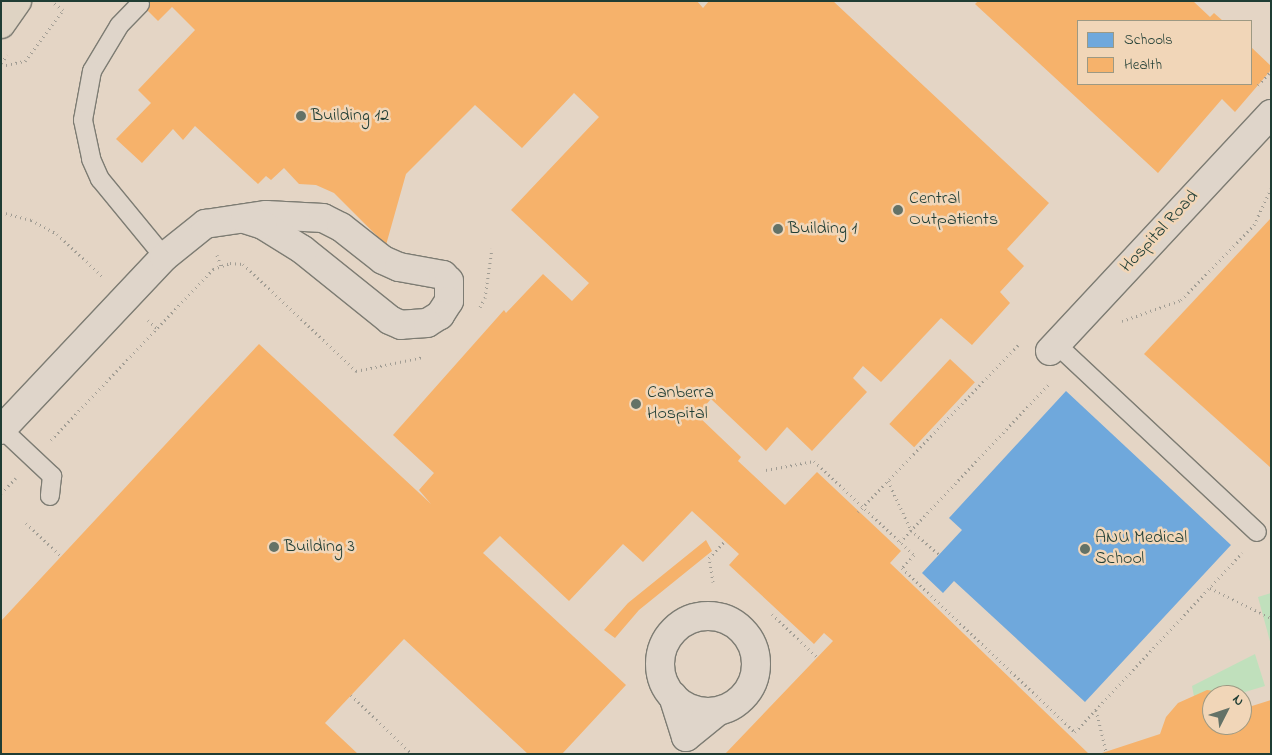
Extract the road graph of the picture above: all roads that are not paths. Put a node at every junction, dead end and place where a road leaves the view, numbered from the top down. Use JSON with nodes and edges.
{"nodes":[{"id":1,"x":17,"y":1,"type":"edge"},
{"id":2,"x":140,"y":4,"type":"dead end"},
{"id":3,"x":1,"y":24,"type":"edge"},
{"id":4,"x":1271,"y":114,"type":"edge"},
{"id":5,"x":245,"y":219,"type":"junction"},
{"id":6,"x":164,"y":257,"type":"junction"},
{"id":7,"x":1053,"y":347,"type":"joint"},
{"id":8,"x":2,"y":429,"type":"edge"},
{"id":9,"x":50,"y":496,"type":"dead end"},
{"id":10,"x":1257,"y":532,"type":"dead end"},
{"id":11,"x":673,"y":696,"type":"junction"},
{"id":12,"x":717,"y":712,"type":"junction"},
{"id":13,"x":678,"y":746,"type":"edge"}],
"edges":[{"from":1,"to":3,"type":"main road"},
{"from":2,"to":6,"type":"lane"},
{"from":4,"to":7,"type":"street","name":"Hospital Road"},
{"from":5,"to":5,"type":"street"},
{"from":5,"to":6,"type":"street"},
{"from":6,"to":8,"type":"street"},
{"from":7,"to":10,"type":"lane"},
{"from":8,"to":9,"type":"lane"},
{"from":11,"to":12,"type":"street"},
{"from":11,"to":12,"type":"street"},
{"from":11,"to":13,"type":"street"},
{"from":12,"to":13,"type":"street"}]}
